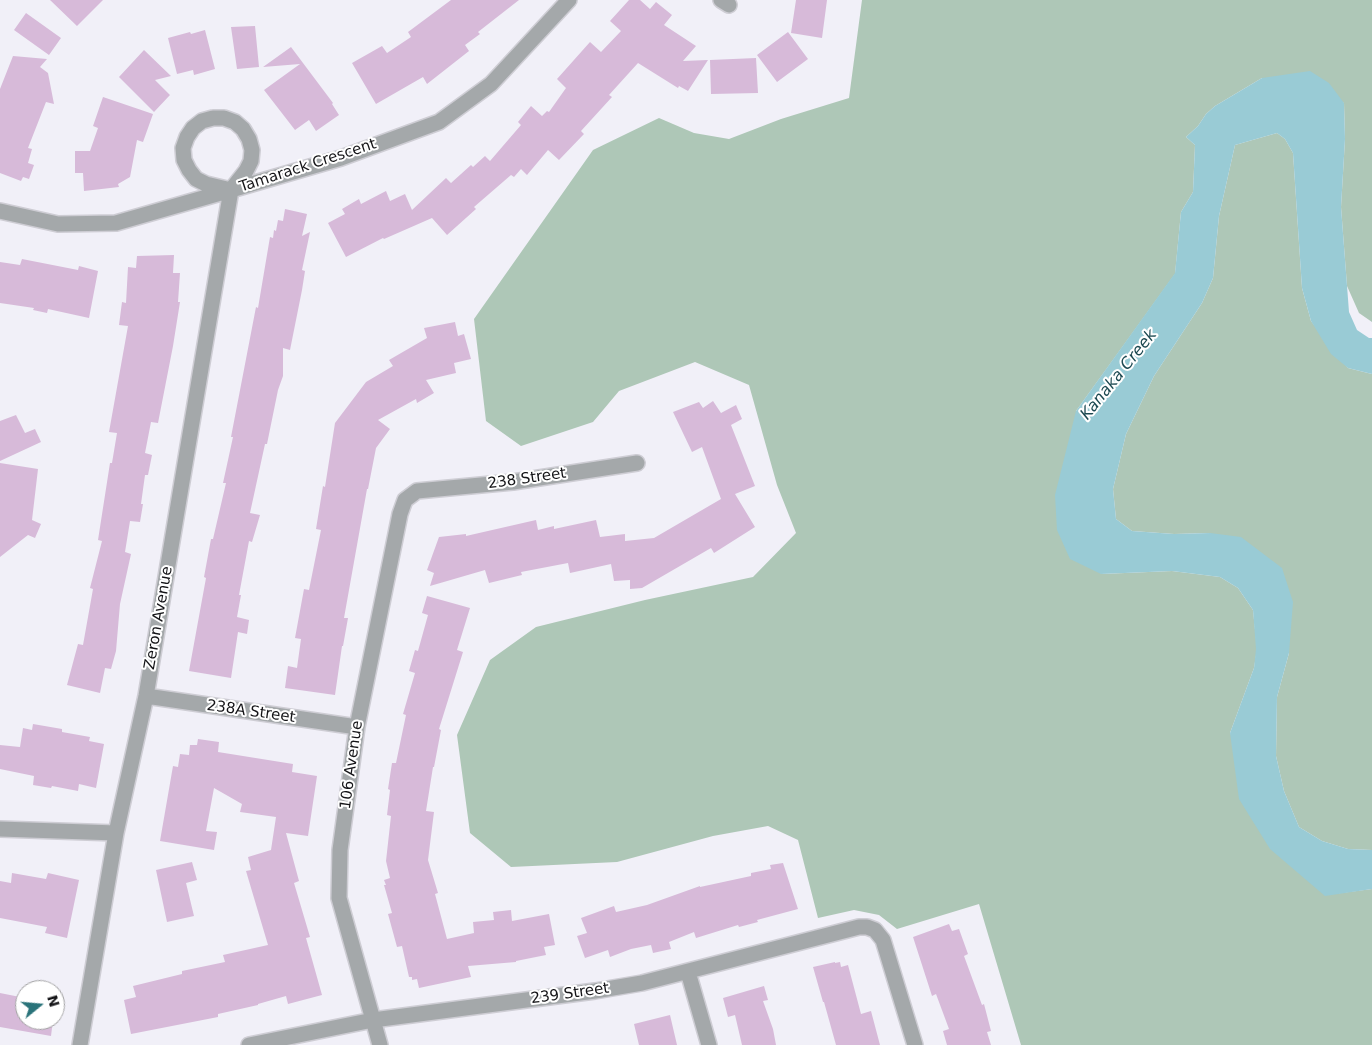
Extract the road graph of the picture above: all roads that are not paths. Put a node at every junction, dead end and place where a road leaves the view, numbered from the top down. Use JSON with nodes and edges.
{"nodes":[{"id":1,"x":569,"y":0,"type":"edge"},
{"id":2,"x":231,"y":190,"type":"junction"},
{"id":3,"x":0,"y":211,"type":"edge"},
{"id":4,"x":637,"y":463,"type":"dead end"},
{"id":5,"x":417,"y":491,"type":"joint"},
{"id":6,"x":146,"y":696,"type":"junction"},
{"id":7,"x":357,"y":727,"type":"junction"},
{"id":8,"x":0,"y":829,"type":"edge"},
{"id":9,"x":116,"y":833,"type":"junction"},
{"id":10,"x":688,"y":972,"type":"junction"},
{"id":11,"x":373,"y":1020,"type":"junction"},
{"id":12,"x":80,"y":1045,"type":"edge"},
{"id":13,"x":249,"y":1045,"type":"edge"},
{"id":14,"x":380,"y":1045,"type":"edge"},
{"id":15,"x":709,"y":1045,"type":"edge"},
{"id":16,"x":915,"y":1045,"type":"edge"}],
"edges":[{"from":1,"to":2,"type":"street","name":"Tamarack Crescent"},
{"from":2,"to":2,"type":"street"},
{"from":2,"to":3,"type":"street","name":"Tamarack Crescent"},
{"from":2,"to":6,"type":"street","name":"Zeron Avenue"},
{"from":4,"to":5,"type":"street","name":"238 Street"},
{"from":5,"to":7,"type":"street","name":"106 Avenue"},
{"from":6,"to":7,"type":"street","name":"238A Street"},
{"from":6,"to":9,"type":"street","name":"Zeron Avenue"},
{"from":7,"to":11,"type":"street","name":"106 Avenue"},
{"from":8,"to":9,"type":"street"},
{"from":9,"to":12,"type":"street","name":"Zeron Avenue"},
{"from":10,"to":11,"type":"street","name":"239 Street"},
{"from":10,"to":15,"type":"street"},
{"from":10,"to":16,"type":"street","name":"239 Street"},
{"from":11,"to":13,"type":"street","name":"239 Street"},
{"from":11,"to":14,"type":"street","name":"106 Avenue"}]}
